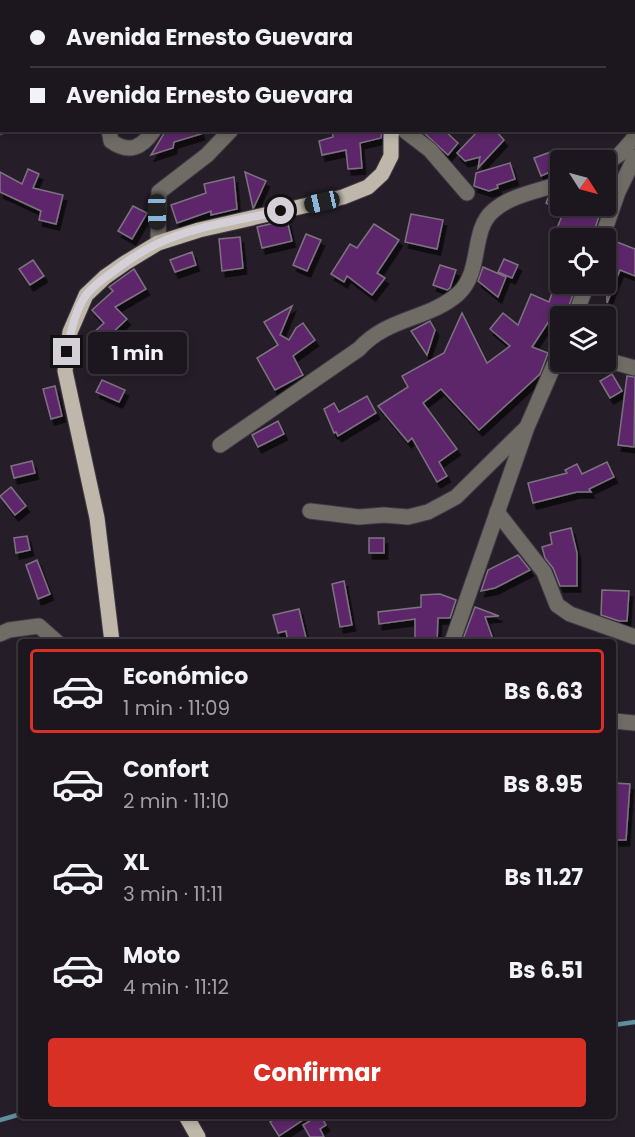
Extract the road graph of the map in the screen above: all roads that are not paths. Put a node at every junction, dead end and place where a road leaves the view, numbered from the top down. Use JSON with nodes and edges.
{"nodes":[{"id":1,"x":109,"y":132,"type":"edge"},
{"id":2,"x":152,"y":132,"type":"edge"},
{"id":3,"x":229,"y":132,"type":"edge"},
{"id":4,"x":391,"y":132,"type":"edge"},
{"id":5,"x":407,"y":132,"type":"edge"},
{"id":6,"x":635,"y":137,"type":"edge"},
{"id":7,"x":616,"y":157,"type":"edge"},
{"id":8,"x":635,"y":157,"type":"edge"},
{"id":9,"x":550,"y":187,"type":"edge"},
{"id":10,"x":467,"y":193,"type":"dead end"},
{"id":11,"x":605,"y":228,"type":"edge"},
{"id":12,"x":158,"y":243,"type":"junction"},
{"id":13,"x":616,"y":363,"type":"edge"},
{"id":14,"x":635,"y":368,"type":"edge"},
{"id":15,"x":551,"y":372,"type":"edge"},
{"id":16,"x":527,"y":427,"type":"junction"},
{"id":17,"x":220,"y":445,"type":"dead end"},
{"id":18,"x":310,"y":511,"type":"dead end"},
{"id":19,"x":497,"y":512,"type":"junction"},
{"id":20,"x":0,"y":634,"type":"edge"},
{"id":21,"x":635,"y":637,"type":"edge"},
{"id":22,"x":54,"y":639,"type":"edge"},
{"id":23,"x":112,"y":639,"type":"edge"},
{"id":24,"x":453,"y":639,"type":"edge"},
{"id":25,"x":616,"y":721,"type":"edge"},
{"id":26,"x":635,"y":723,"type":"edge"},
{"id":27,"x":188,"y":1119,"type":"edge"},
{"id":28,"x":198,"y":1137,"type":"edge"}],
"edges":[{"from":1,"to":2,"type":"street"},
{"from":3,"to":12,"type":"street"},
{"from":4,"to":12,"type":"main road"},
{"from":5,"to":10,"type":"street"},
{"from":6,"to":7,"type":"street"},
{"from":8,"to":11,"type":"street"},
{"from":9,"to":17,"type":"street"},
{"from":12,"to":23,"type":"main road"},
{"from":13,"to":14,"type":"street"},
{"from":15,"to":16,"type":"street"},
{"from":16,"to":18,"type":"street"},
{"from":16,"to":19,"type":"street"},
{"from":19,"to":21,"type":"street"},
{"from":19,"to":24,"type":"street"},
{"from":20,"to":22,"type":"street"},
{"from":25,"to":26,"type":"street"},
{"from":27,"to":28,"type":"main road"}]}
